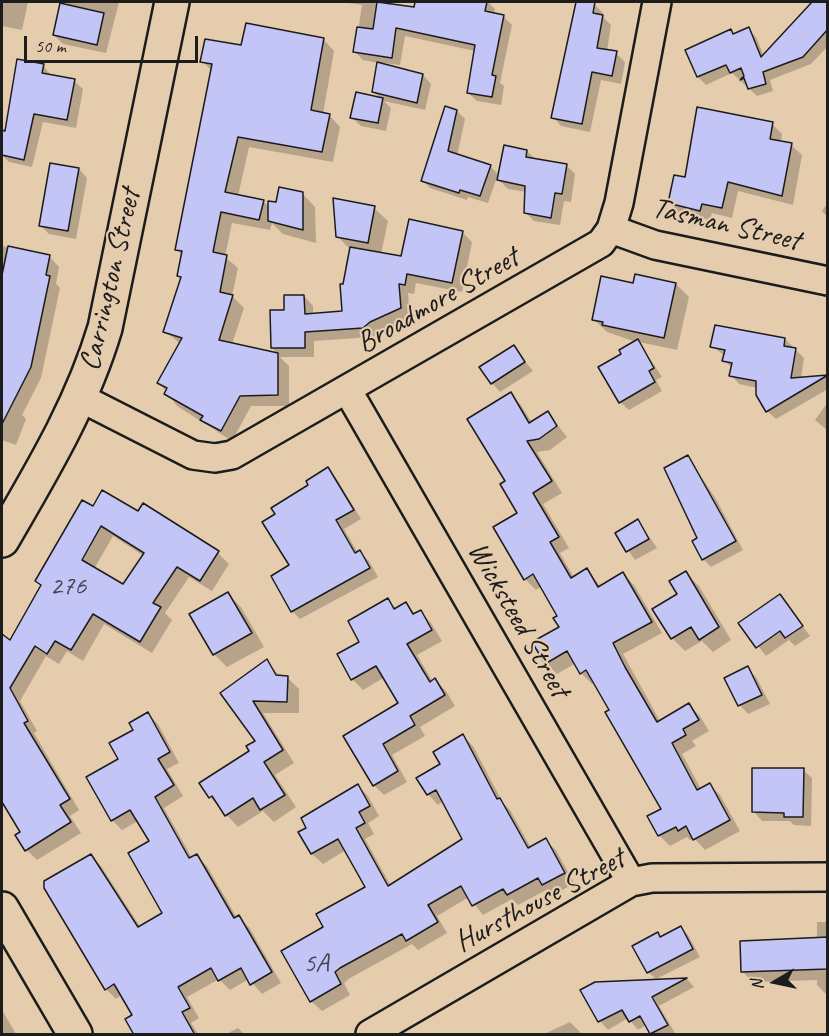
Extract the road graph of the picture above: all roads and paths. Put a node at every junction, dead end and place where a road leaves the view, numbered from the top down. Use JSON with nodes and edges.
{"nodes":[{"id":1,"x":172,"y":2,"type":"edge"},
{"id":2,"x":657,"y":2,"type":"edge"},
{"id":3,"x":611,"y":229,"type":"junction"},
{"id":4,"x":828,"y":281,"type":"edge"},
{"id":5,"x":348,"y":391,"type":"junction"},
{"id":6,"x":81,"y":398,"type":"junction"},
{"id":7,"x":2,"y":540,"type":"edge"},
{"id":8,"x":828,"y":877,"type":"edge"},
{"id":9,"x":631,"y":882,"type":"junction"},
{"id":10,"x":2,"y":909,"type":"edge"},
{"id":11,"x":75,"y":1035,"type":"edge"},
{"id":12,"x":370,"y":1035,"type":"edge"}],
"edges":[{"from":1,"to":6,"type":"main road","name":"Carrington Street"},
{"from":2,"to":3,"type":"street","name":"Broadmore Street"},
{"from":3,"to":4,"type":"street","name":"Tasman Street"},
{"from":3,"to":5,"type":"street","name":"Broadmore Street"},
{"from":5,"to":6,"type":"street","name":"Broadmore Street"},
{"from":5,"to":9,"type":"street","name":"Wicksteed Street"},
{"from":6,"to":7,"type":"main road","name":"Carrington Street"},
{"from":8,"to":9,"type":"street","name":"Hursthouse Street"},
{"from":9,"to":12,"type":"street","name":"Hursthouse Street"},
{"from":10,"to":11,"type":"main road"}]}
